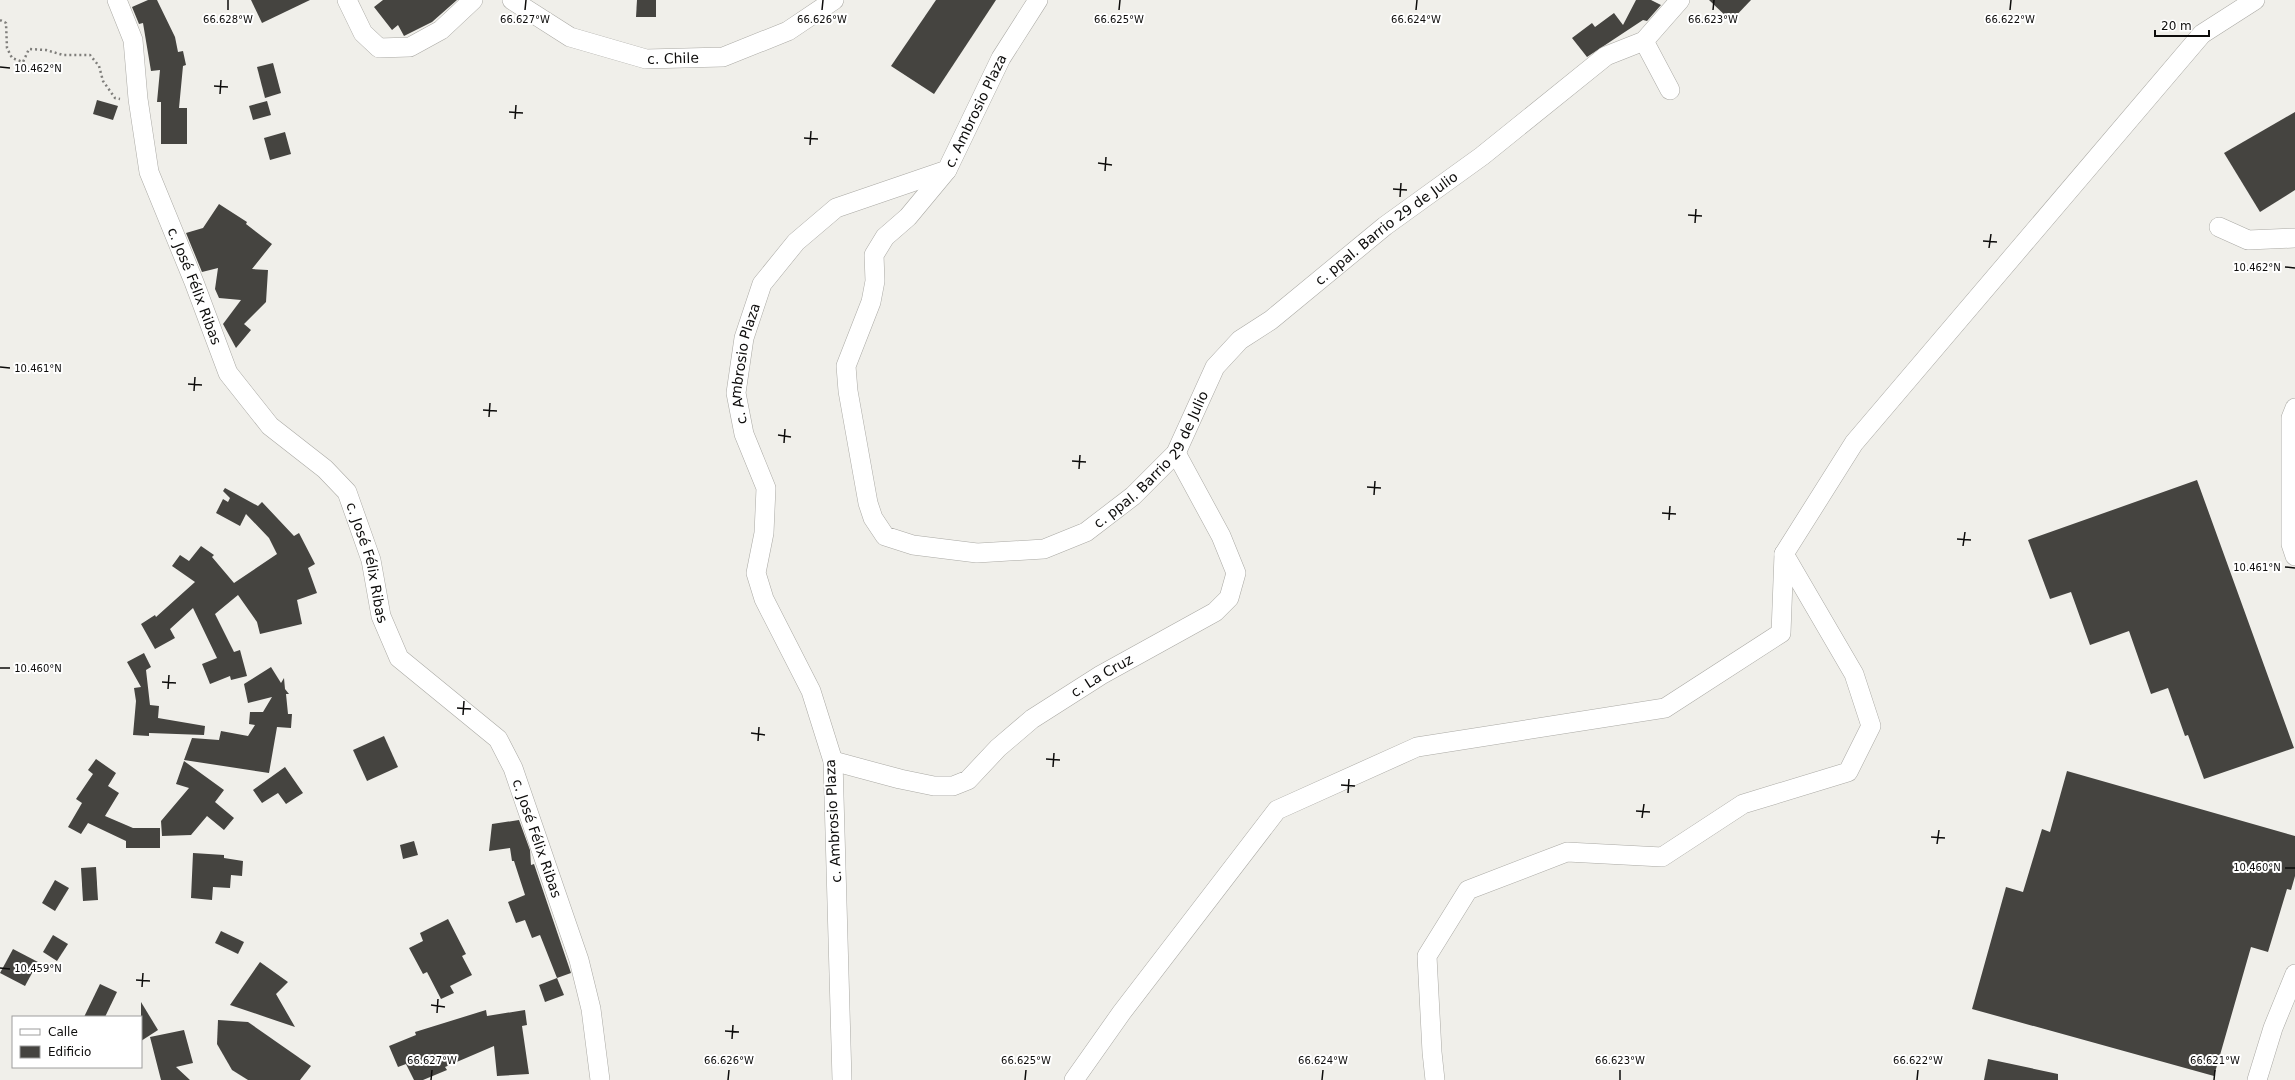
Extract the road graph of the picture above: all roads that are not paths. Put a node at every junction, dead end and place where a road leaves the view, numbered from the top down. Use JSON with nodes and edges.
{"nodes":[{"id":1,"x":117,"y":0,"type":"edge"},
{"id":2,"x":348,"y":0,"type":"edge"},
{"id":3,"x":472,"y":0,"type":"edge"},
{"id":4,"x":512,"y":0,"type":"edge"},
{"id":5,"x":834,"y":0,"type":"edge"},
{"id":6,"x":1038,"y":0,"type":"edge"},
{"id":7,"x":1680,"y":0,"type":"edge"},
{"id":8,"x":2256,"y":0,"type":"edge"},
{"id":9,"x":1644,"y":41,"type":"junction"},
{"id":10,"x":1670,"y":90,"type":"dead end"},
{"id":11,"x":947,"y":170,"type":"junction"},
{"id":12,"x":2219,"y":227,"type":"dead end"},
{"id":13,"x":2295,"y":238,"type":"edge"},
{"id":14,"x":2295,"y":408,"type":"edge"},
{"id":15,"x":1176,"y":453,"type":"junction"},
{"id":16,"x":1784,"y":554,"type":"junction"},
{"id":17,"x":2295,"y":556,"type":"edge"},
{"id":18,"x":833,"y":762,"type":"junction"},
{"id":19,"x":2295,"y":974,"type":"edge"},
{"id":20,"x":600,"y":1080,"type":"edge"},
{"id":21,"x":842,"y":1080,"type":"edge"},
{"id":22,"x":1074,"y":1080,"type":"edge"},
{"id":23,"x":1435,"y":1080,"type":"edge"},
{"id":24,"x":2257,"y":1080,"type":"edge"}],
"edges":[{"from":1,"to":20,"type":"street","name":"c. José Félix Ribas"},
{"from":2,"to":3,"type":"street"},
{"from":4,"to":5,"type":"street","name":"c. Chile"},
{"from":6,"to":11,"type":"street","name":"c. Ambrosio Plaza"},
{"from":7,"to":9,"type":"street","name":"c. ppal. Barrio 29 de Julio"},
{"from":8,"to":16,"type":"street"},
{"from":9,"to":10,"type":"street"},
{"from":9,"to":15,"type":"street","name":"c. ppal. Barrio 29 de Julio"},
{"from":11,"to":15,"type":"street","name":"c. ppal. Barrio 29 de Julio"},
{"from":11,"to":18,"type":"street","name":"c. Ambrosio Plaza"},
{"from":12,"to":13,"type":"street"},
{"from":14,"to":17,"type":"street"},
{"from":15,"to":18,"type":"street","name":"c. La Cruz"},
{"from":16,"to":22,"type":"street"},
{"from":16,"to":23,"type":"street"},
{"from":18,"to":21,"type":"street","name":"c. Ambrosio Plaza"},
{"from":19,"to":24,"type":"street"}]}
